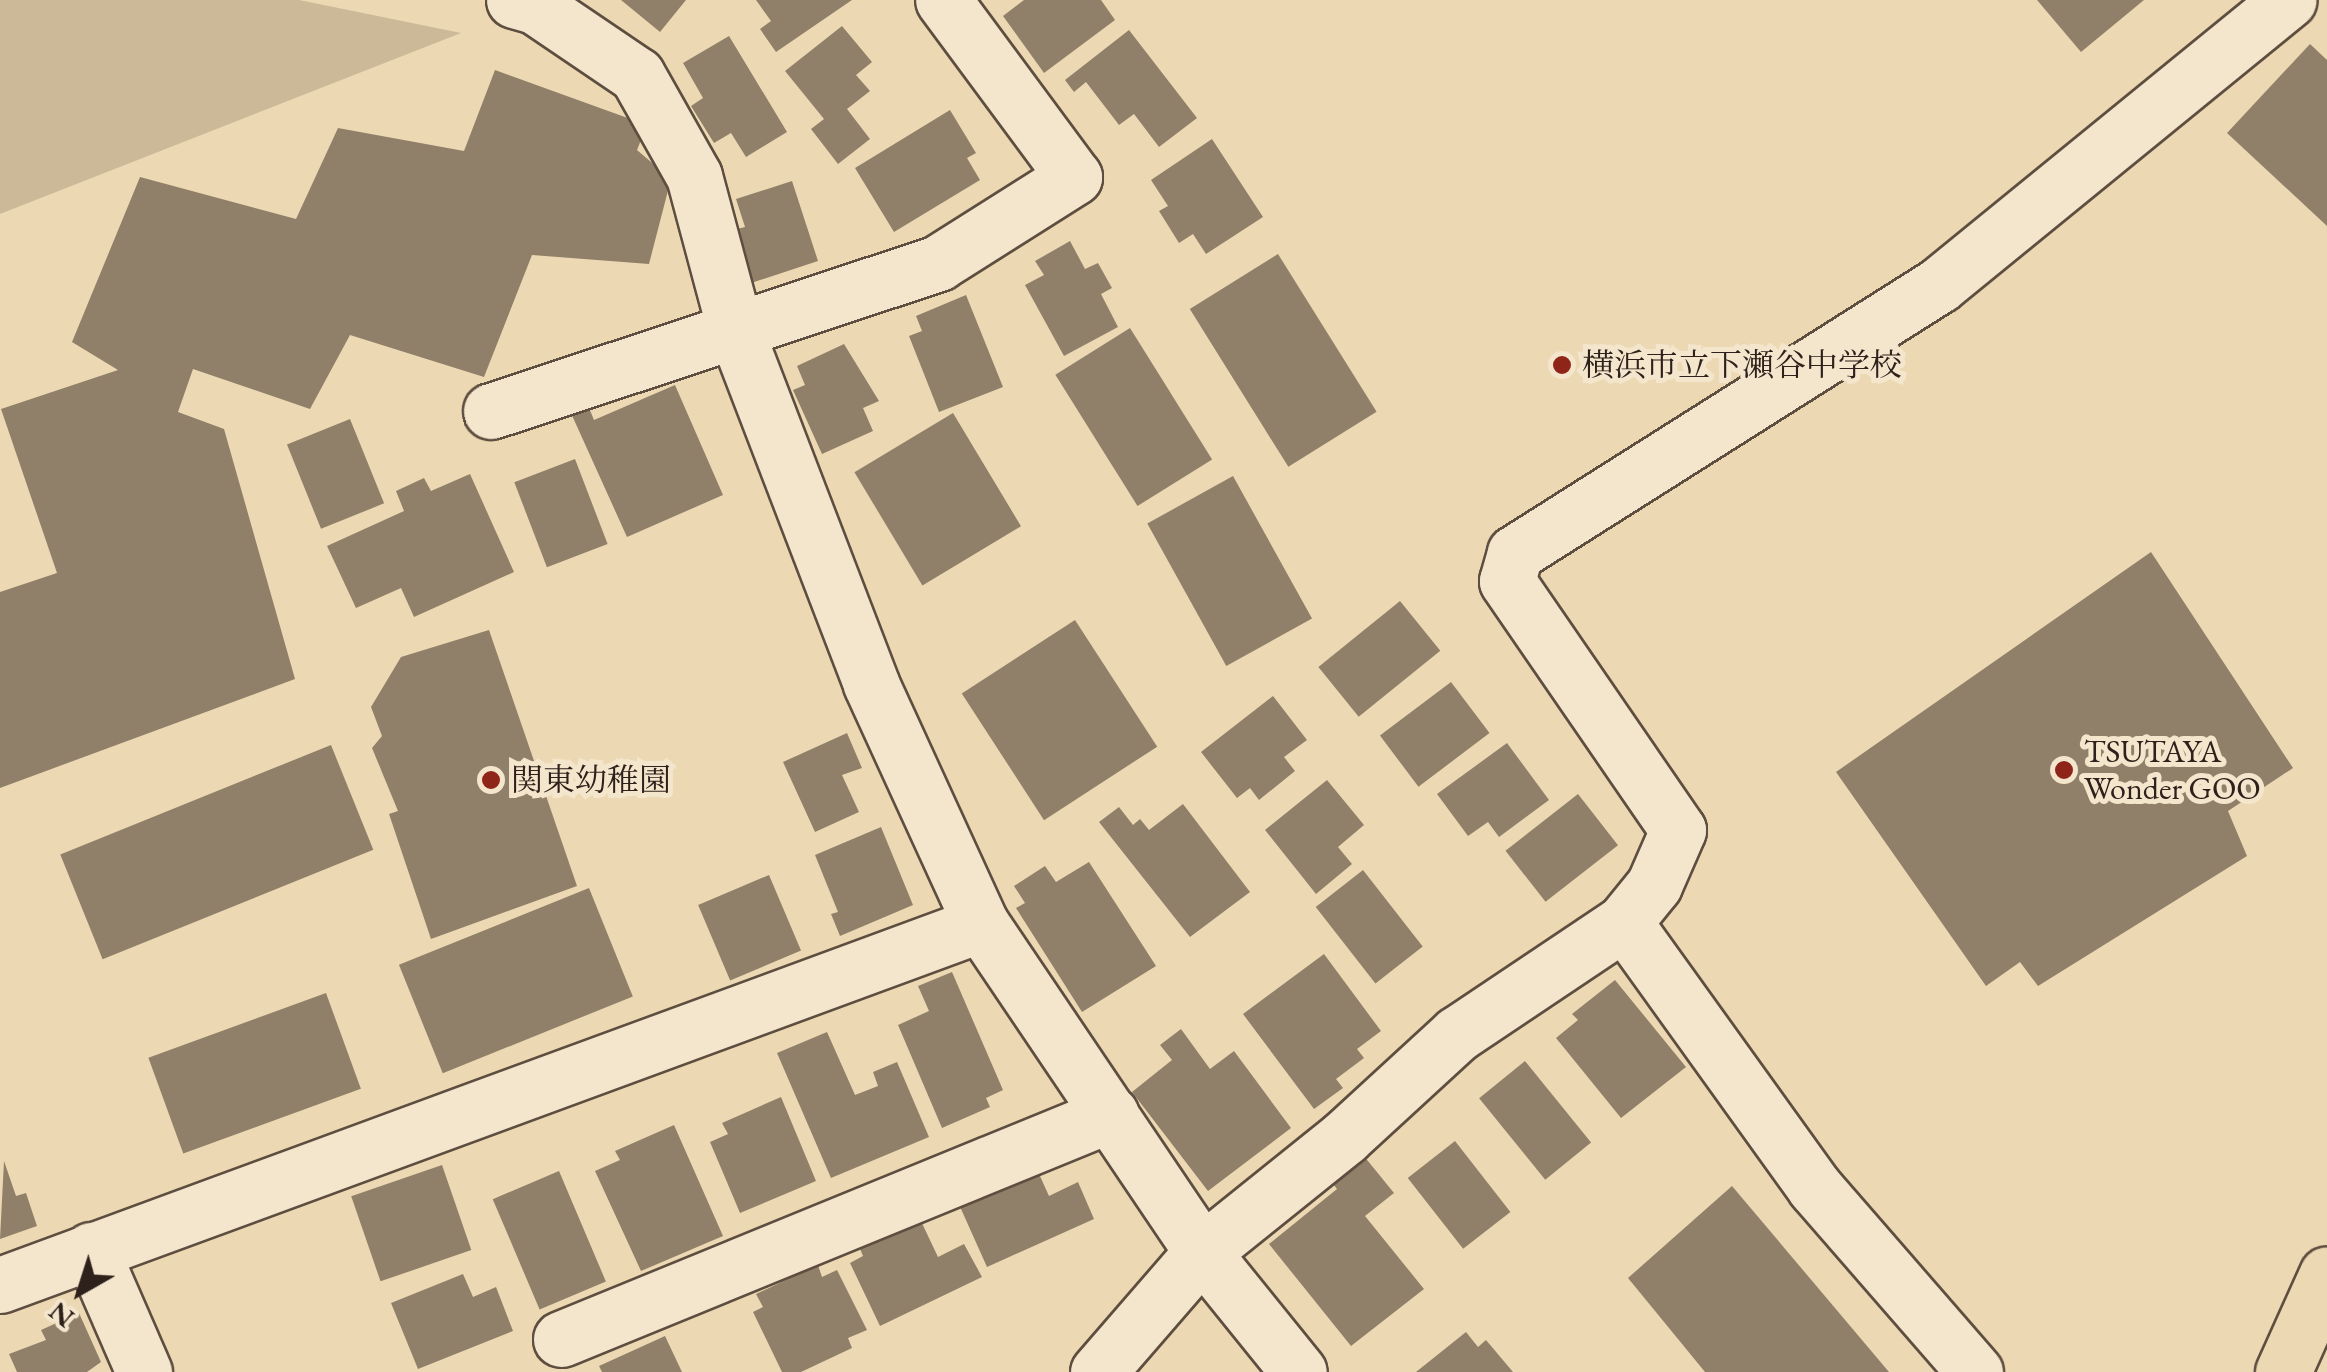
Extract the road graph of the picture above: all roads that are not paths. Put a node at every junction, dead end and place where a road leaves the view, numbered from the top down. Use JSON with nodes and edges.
{"nodes":[{"id":1,"x":514,"y":0,"type":"edge"},
{"id":2,"x":943,"y":0,"type":"edge"},
{"id":3,"x":2288,"y":0,"type":"edge"},
{"id":4,"x":736,"y":329,"type":"junction"},
{"id":5,"x":492,"y":411,"type":"dead end"},
{"id":6,"x":1624,"y":922,"type":"junction"},
{"id":7,"x":981,"y":924,"type":"junction"},
{"id":8,"x":1111,"y":1114,"type":"junction"},
{"id":9,"x":91,"y":1250,"type":"junction"},
{"id":10,"x":1202,"y":1252,"type":"junction"},
{"id":11,"x":2327,"y":1274,"type":"edge"},
{"id":12,"x":0,"y":1285,"type":"edge"},
{"id":13,"x":561,"y":1339,"type":"dead end"},
{"id":14,"x":144,"y":1372,"type":"edge"},
{"id":15,"x":1098,"y":1372,"type":"edge"},
{"id":16,"x":1299,"y":1372,"type":"edge"},
{"id":17,"x":1975,"y":1372,"type":"edge"},
{"id":18,"x":2283,"y":1372,"type":"edge"}],
"edges":[{"from":1,"to":4,"type":"street"},
{"from":2,"to":4,"type":"street"},
{"from":3,"to":6,"type":"street"},
{"from":4,"to":5,"type":"street"},
{"from":4,"to":7,"type":"street"},
{"from":6,"to":10,"type":"street"},
{"from":6,"to":17,"type":"street"},
{"from":7,"to":8,"type":"street"},
{"from":7,"to":9,"type":"street"},
{"from":8,"to":10,"type":"street"},
{"from":8,"to":13,"type":"street"},
{"from":9,"to":12,"type":"street"},
{"from":9,"to":14,"type":"street"},
{"from":10,"to":15,"type":"street"},
{"from":10,"to":16,"type":"street"},
{"from":11,"to":18,"type":"main road"}]}
